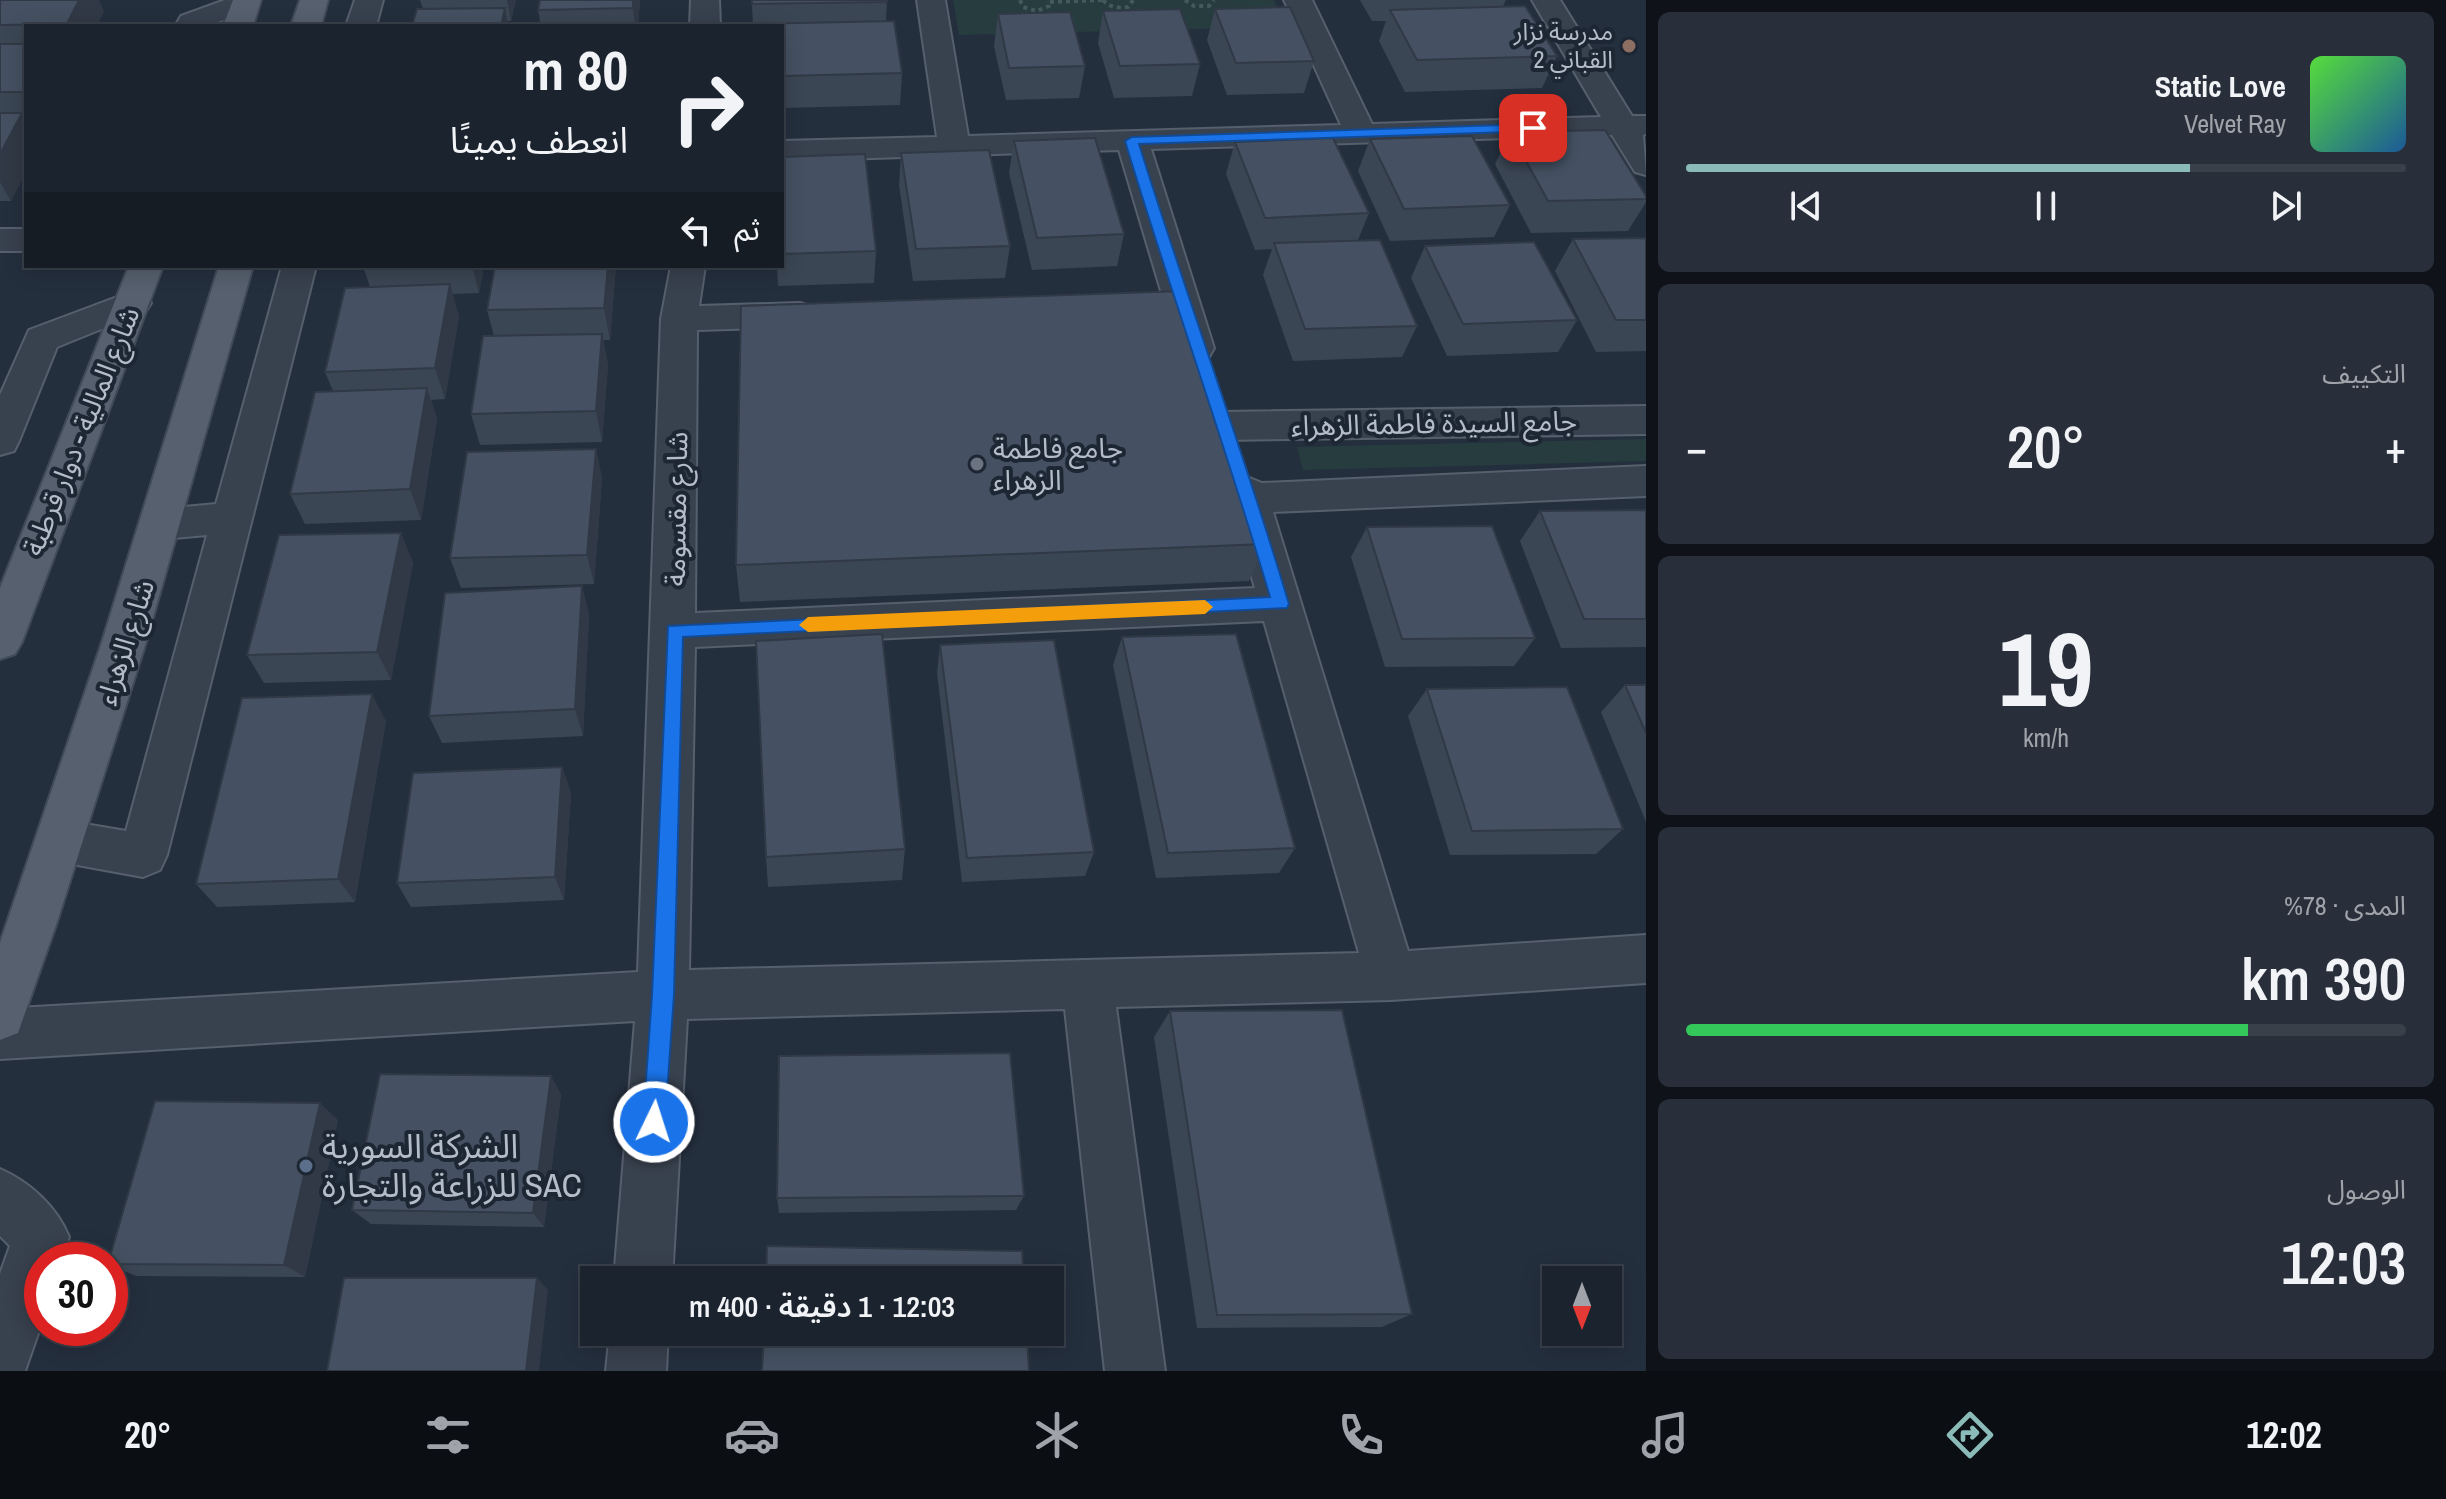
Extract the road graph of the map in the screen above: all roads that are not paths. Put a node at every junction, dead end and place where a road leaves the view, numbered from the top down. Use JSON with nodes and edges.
{"nodes":[{"id":1,"x":314,"y":0,"type":"edge"},
{"id":2,"x":369,"y":0,"type":"edge"},
{"id":3,"x":705,"y":0,"type":"edge"},
{"id":4,"x":931,"y":0,"type":"edge"},
{"id":5,"x":1298,"y":0,"type":"edge"},
{"id":6,"x":1546,"y":0,"type":"edge"},
{"id":7,"x":243,"y":9,"type":"edge"},
{"id":8,"x":190,"y":24,"type":"edge"},
{"id":9,"x":307,"y":24,"type":"edge"},
{"id":10,"x":362,"y":24,"type":"edge"},
{"id":11,"x":705,"y":24,"type":"edge"},
{"id":12,"x":1633,"y":125,"type":"edge"},
{"id":13,"x":1361,"y":134,"type":"junction"},
{"id":14,"x":1132,"y":141,"type":"junction"},
{"id":15,"x":954,"y":145,"type":"junction"},
{"id":16,"x":784,"y":151,"type":"edge"},
{"id":17,"x":1646,"y":165,"type":"edge"},
{"id":18,"x":0,"y":240,"type":"edge"},
{"id":19,"x":24,"y":240,"type":"edge"},
{"id":20,"x":145,"y":268,"type":"edge"},
{"id":21,"x":235,"y":268,"type":"edge"},
{"id":22,"x":298,"y":268,"type":"edge"},
{"id":23,"x":688,"y":268,"type":"edge"},
{"id":24,"x":133,"y":303,"type":"junction"},
{"id":25,"x":836,"y":314,"type":"edge"},
{"id":26,"x":679,"y":319,"type":"junction"},
{"id":27,"x":1646,"y":420,"type":"edge"},
{"id":28,"x":1221,"y":426,"type":"junction"},
{"id":29,"x":0,"y":441,"type":"edge"},
{"id":30,"x":1646,"y":481,"type":"edge"},
{"id":31,"x":1249,"y":498,"type":"junction"},
{"id":32,"x":233,"y":518,"type":"junction"},
{"id":33,"x":163,"y":524,"type":"junction"},
{"id":34,"x":1280,"y":604,"type":"junction"},
{"id":35,"x":3,"y":623,"type":"edge"},
{"id":36,"x":674,"y":631,"type":"junction"},
{"id":37,"x":61,"y":841,"type":"junction"},
{"id":38,"x":1646,"y":959,"type":"edge"},
{"id":39,"x":1391,"y":976,"type":"junction"},
{"id":40,"x":1087,"y":983,"type":"junction"},
{"id":41,"x":663,"y":995,"type":"junction"},
{"id":42,"x":0,"y":1015,"type":"edge"},
{"id":43,"x":0,"y":1034,"type":"edge"},
{"id":44,"x":0,"y":1197,"type":"edge"},
{"id":45,"x":644,"y":1266,"type":"edge"},
{"id":46,"x":638,"y":1346,"type":"edge"},
{"id":47,"x":0,"y":1361,"type":"edge"},
{"id":48,"x":636,"y":1371,"type":"edge"},
{"id":49,"x":1135,"y":1371,"type":"edge"}],
"edges":[{"from":1,"to":9,"type":"main road"},
{"from":2,"to":10,"type":"street"},
{"from":3,"to":11,"type":"street"},
{"from":4,"to":15,"type":"street"},
{"from":5,"to":13,"type":"street"},
{"from":6,"to":12,"type":"street"},
{"from":7,"to":8,"type":"street"},
{"from":12,"to":13,"type":"street"},
{"from":12,"to":17,"type":"street"},
{"from":13,"to":14,"type":"street"},
{"from":14,"to":15,"type":"street"},
{"from":14,"to":28,"type":"street"},
{"from":15,"to":16,"type":"street"},
{"from":18,"to":19,"type":"street"},
{"from":20,"to":24,"type":"main road","name":"شارع المالية - دوار قرطبة"},
{"from":21,"to":33,"type":"main road","name":"شارع الزهراء"},
{"from":22,"to":32,"type":"street"},
{"from":23,"to":26,"type":"street","name":"شارع مقسومة"},
{"from":24,"to":29,"type":"street"},
{"from":24,"to":35,"type":"main road","name":"شارع المالية - دوار قرطبة"},
{"from":25,"to":26,"type":"street"},
{"from":26,"to":36,"type":"street","name":"شارع مقسومة"},
{"from":27,"to":28,"type":"street","name":"جامع السيدة فاطمة الزهراء"},
{"from":28,"to":31,"type":"street"},
{"from":30,"to":31,"type":"street"},
{"from":31,"to":34,"type":"street"},
{"from":32,"to":33,"type":"street"},
{"from":32,"to":37,"type":"street"},
{"from":33,"to":37,"type":"main road","name":"شارع الزهراء"},
{"from":34,"to":36,"type":"street"},
{"from":34,"to":39,"type":"street"},
{"from":36,"to":41,"type":"street","name":"شارع مقسومة"},
{"from":37,"to":42,"type":"main road","name":"شارع الزهراء"},
{"from":38,"to":39,"type":"street"},
{"from":39,"to":40,"type":"street"},
{"from":40,"to":41,"type":"street"},
{"from":40,"to":49,"type":"street"},
{"from":41,"to":43,"type":"street"},
{"from":41,"to":45,"type":"street","name":"شارع مقسومة"},
{"from":44,"to":47,"type":"street"},
{"from":46,"to":48,"type":"street"}]}
